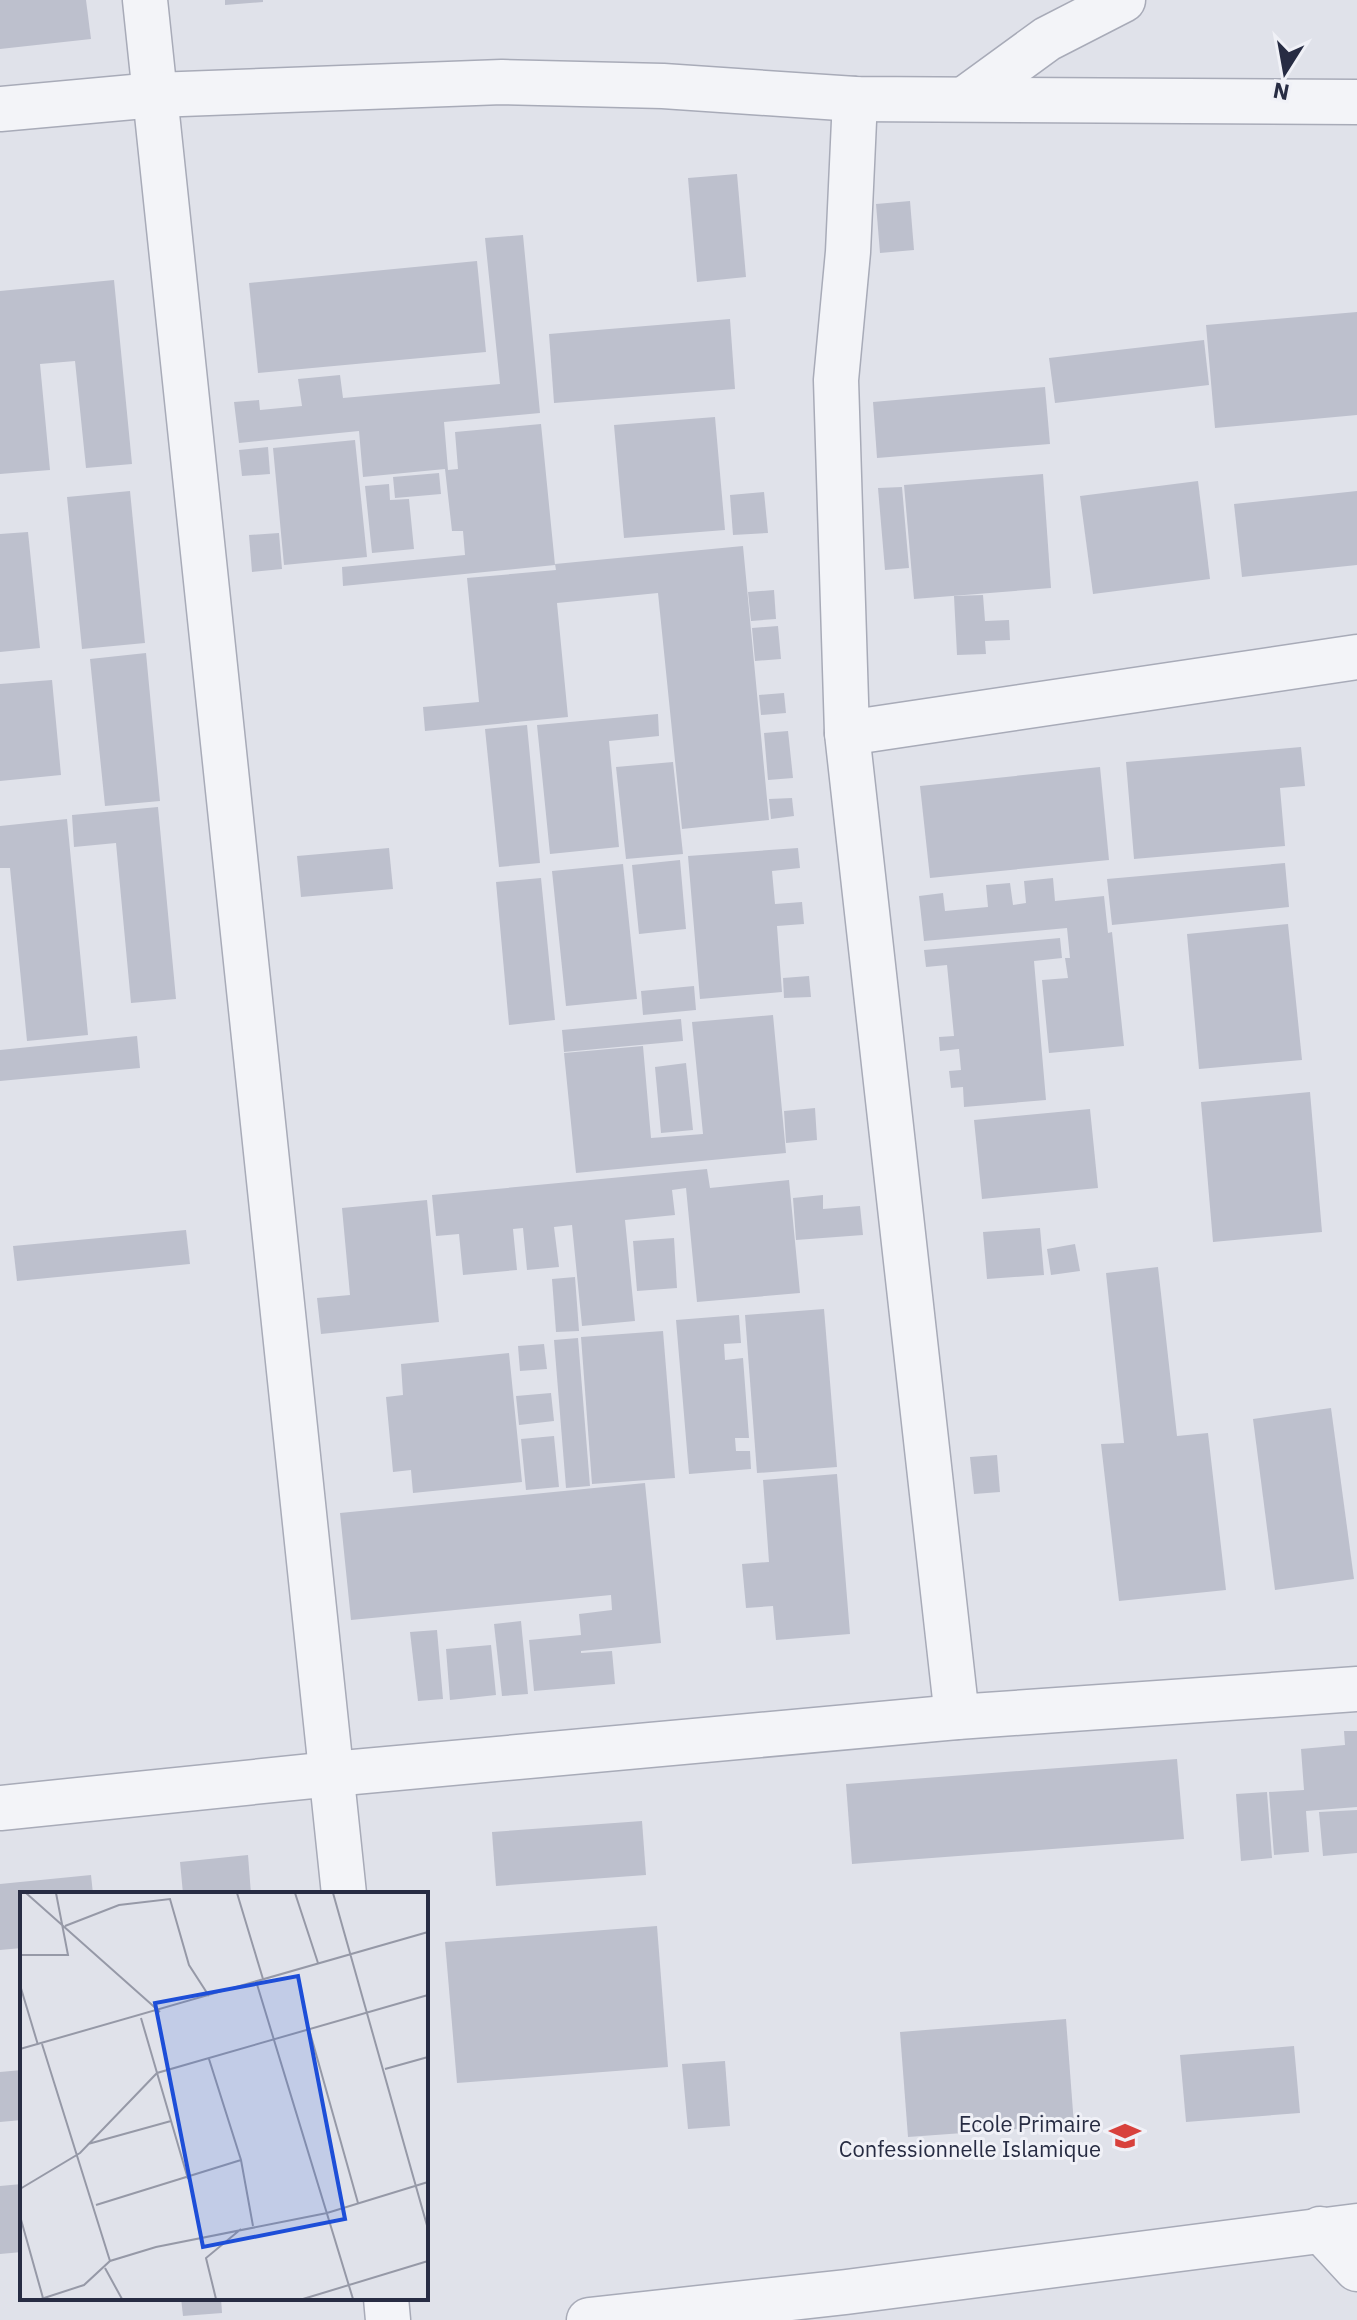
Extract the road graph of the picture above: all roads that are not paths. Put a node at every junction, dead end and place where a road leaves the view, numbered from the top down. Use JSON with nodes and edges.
{"nodes":[{"id":1,"x":145,"y":0,"type":"edge"},
{"id":2,"x":1123,"y":0,"type":"edge"},
{"id":3,"x":155,"y":95,"type":"junction"},
{"id":4,"x":966,"y":98,"type":"junction"},
{"id":5,"x":855,"y":99,"type":"junction"},
{"id":6,"x":1357,"y":102,"type":"edge"},
{"id":7,"x":0,"y":109,"type":"edge"},
{"id":8,"x":1357,"y":657,"type":"edge"},
{"id":9,"x":847,"y":733,"type":"junction"},
{"id":10,"x":1357,"y":1689,"type":"edge"},
{"id":11,"x":957,"y":1717,"type":"junction"},
{"id":12,"x":332,"y":1774,"type":"junction"},
{"id":13,"x":0,"y":1808,"type":"edge"},
{"id":14,"x":344,"y":1892,"type":"edge"},
{"id":15,"x":1338,"y":2228,"type":"edge"},
{"id":16,"x":1357,"y":2269,"type":"edge"},
{"id":17,"x":386,"y":2300,"type":"edge"},
{"id":18,"x":853,"y":2306,"type":"edge"},
{"id":19,"x":388,"y":2320,"type":"edge"},
{"id":20,"x":589,"y":2320,"type":"edge"}],
"edges":[{"from":1,"to":3,"type":"street"},
{"from":2,"to":4,"type":"street"},
{"from":3,"to":5,"type":"street"},
{"from":3,"to":7,"type":"street"},
{"from":3,"to":12,"type":"street"},
{"from":4,"to":5,"type":"street"},
{"from":4,"to":6,"type":"street"},
{"from":5,"to":9,"type":"street"},
{"from":8,"to":9,"type":"street"},
{"from":9,"to":11,"type":"street"},
{"from":10,"to":11,"type":"street"},
{"from":11,"to":12,"type":"street"},
{"from":12,"to":13,"type":"street"},
{"from":12,"to":14,"type":"street"},
{"from":15,"to":16,"type":"street"},
{"from":15,"to":18,"type":"street"},
{"from":17,"to":19,"type":"street"},
{"from":18,"to":20,"type":"street"}]}
